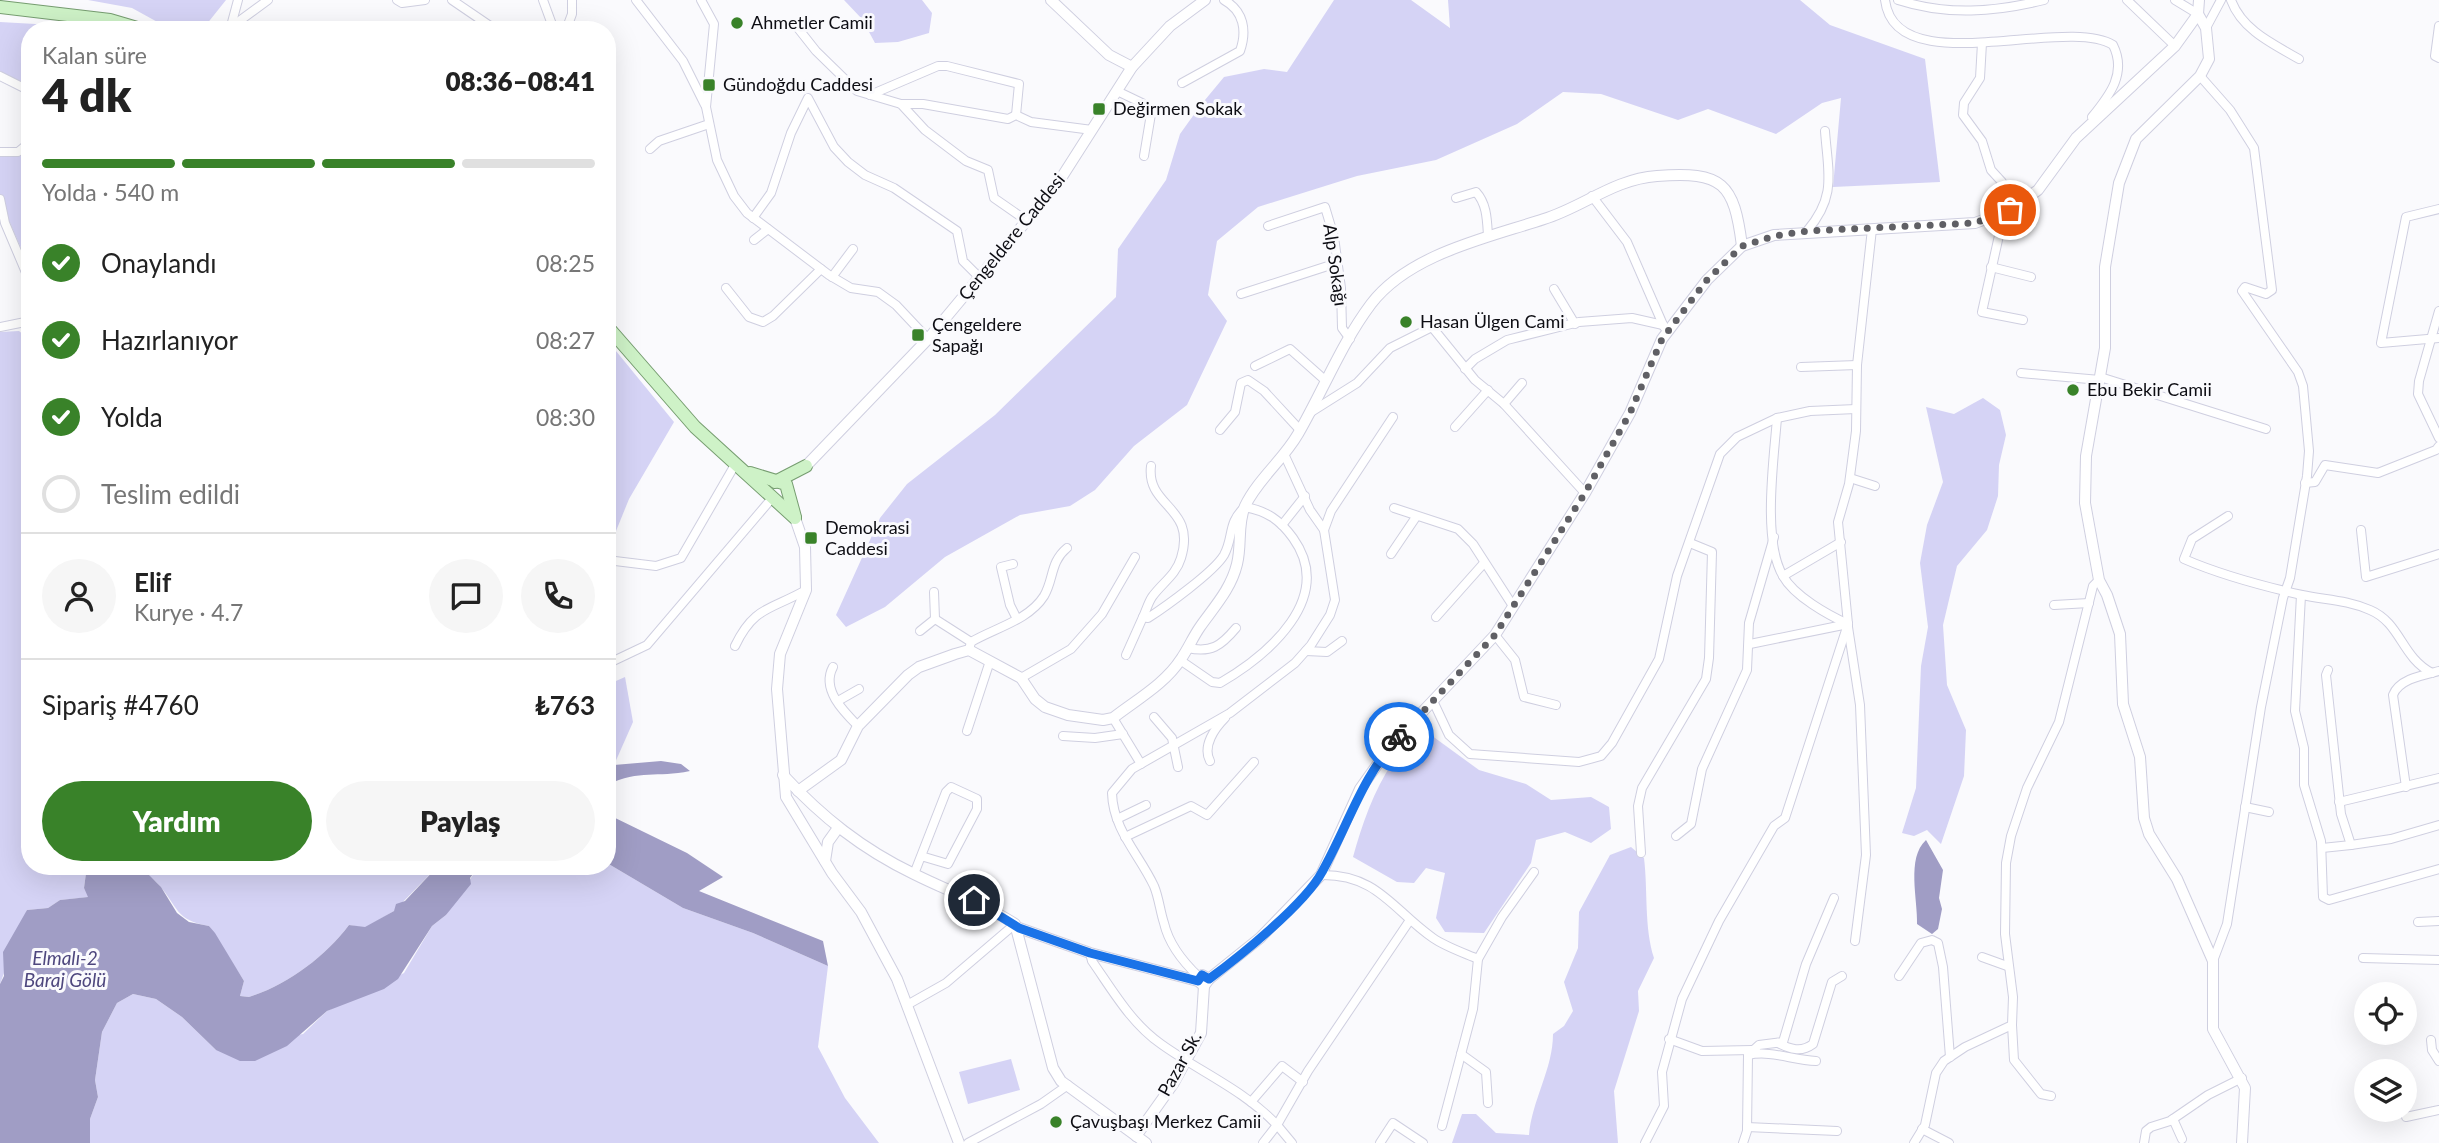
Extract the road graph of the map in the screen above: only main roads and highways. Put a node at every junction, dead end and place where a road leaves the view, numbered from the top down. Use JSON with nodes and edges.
{"nodes":[{"id":1,"x":0,"y":7,"type":"edge"},
{"id":2,"x":113,"y":21,"type":"edge"},
{"id":3,"x":616,"y":336,"type":"edge"},
{"id":4,"x":739,"y":467,"type":"junction"},
{"id":5,"x":778,"y":481,"type":"junction"},
{"id":6,"x":788,"y":493,"type":"junction"},
{"id":7,"x":773,"y":497,"type":"junction"}],
"edges":[{"from":1,"to":2,"type":"main road"},
{"from":3,"to":4,"type":"main road"},
{"from":4,"to":5,"type":"main road"},
{"from":4,"to":7,"type":"main road"},
{"from":5,"to":6,"type":"main road"},
{"from":5,"to":6,"type":"main road"},
{"from":5,"to":7,"type":"main road"},
{"from":6,"to":7,"type":"main road"},
{"from":6,"to":7,"type":"main road"}]}
